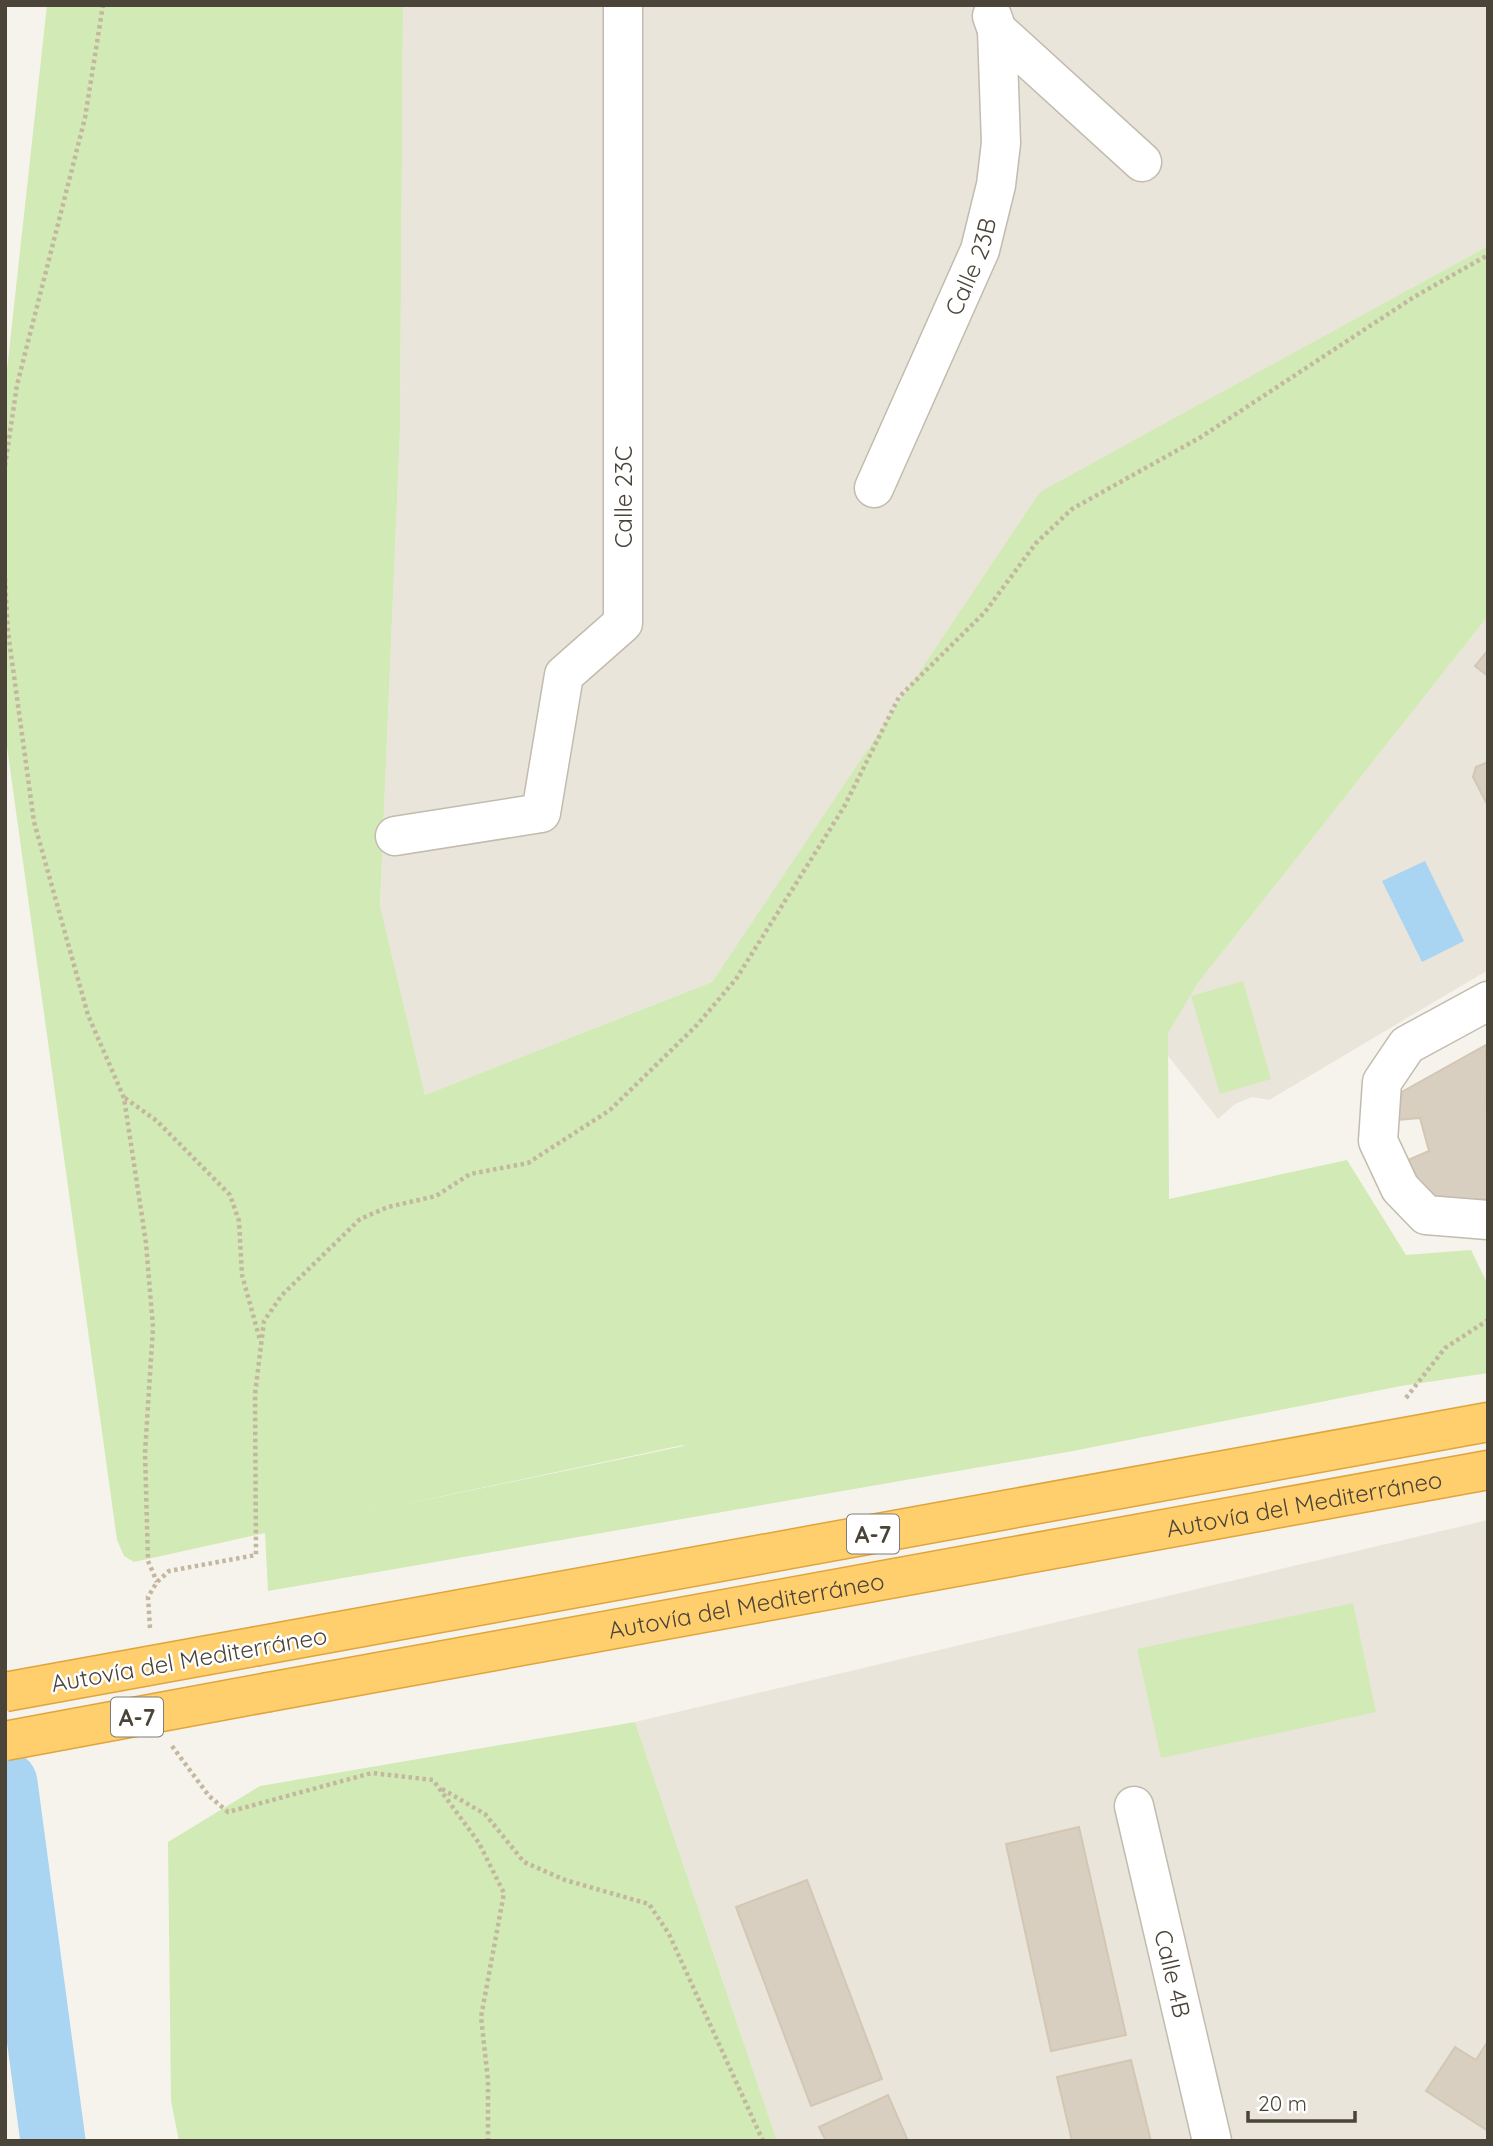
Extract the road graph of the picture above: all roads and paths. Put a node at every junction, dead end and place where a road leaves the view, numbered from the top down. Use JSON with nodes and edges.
{"nodes":[{"id":1,"x":103,"y":5,"type":"edge"},
{"id":2,"x":622,"y":5,"type":"edge"},
{"id":3,"x":992,"y":17,"type":"edge"},
{"id":4,"x":1142,"y":162,"type":"dead end"},
{"id":5,"x":1488,"y":255,"type":"edge"},
{"id":6,"x":5,"y":466,"type":"edge"},
{"id":7,"x":874,"y":488,"type":"dead end"},
{"id":8,"x":5,"y":579,"type":"edge"},
{"id":9,"x":395,"y":836,"type":"dead end"},
{"id":10,"x":1488,"y":1001,"type":"edge"},
{"id":11,"x":124,"y":1098,"type":"junction"},
{"id":12,"x":1488,"y":1220,"type":"edge"},
{"id":13,"x":261,"y":1344,"type":"junction"},
{"id":14,"x":1488,"y":1422,"type":"edge"},
{"id":15,"x":1479,"y":1474,"type":"edge"},
{"id":16,"x":157,"y":1583,"type":"junction"},
{"id":17,"x":150,"y":1628,"type":"dead end"},
{"id":18,"x":5,"y":1692,"type":"edge"},
{"id":19,"x":5,"y":1741,"type":"edge"},
{"id":20,"x":168,"y":1742,"type":"dead end"},
{"id":21,"x":438,"y":1787,"type":"junction"},
{"id":22,"x":1134,"y":1806,"type":"dead end"},
{"id":23,"x":488,"y":2141,"type":"edge"},
{"id":24,"x":763,"y":2141,"type":"edge"},
{"id":25,"x":1212,"y":2141,"type":"edge"}],
"edges":[{"from":1,"to":6,"type":"path"},
{"from":2,"to":9,"type":"street","name":"Calle 23C"},
{"from":3,"to":4,"type":"street","name":"Calle 23B"},
{"from":3,"to":7,"type":"street","name":"Calle 23B"},
{"from":5,"to":13,"type":"path"},
{"from":8,"to":11,"type":"path"},
{"from":10,"to":12,"type":"street"},
{"from":11,"to":13,"type":"path"},
{"from":11,"to":16,"type":"path"},
{"from":13,"to":16,"type":"path"},
{"from":14,"to":18,"type":"highway","name":"Autovía del Mediterráneo","number":"A-7","bridge":true},
{"from":15,"to":19,"type":"highway","name":"Autovía del Mediterráneo","number":"A-7","bridge":true},
{"from":16,"to":17,"type":"path"},
{"from":20,"to":21,"type":"path"},
{"from":21,"to":23,"type":"path"},
{"from":21,"to":24,"type":"path"},
{"from":22,"to":25,"type":"street","name":"Calle 4B"}]}
